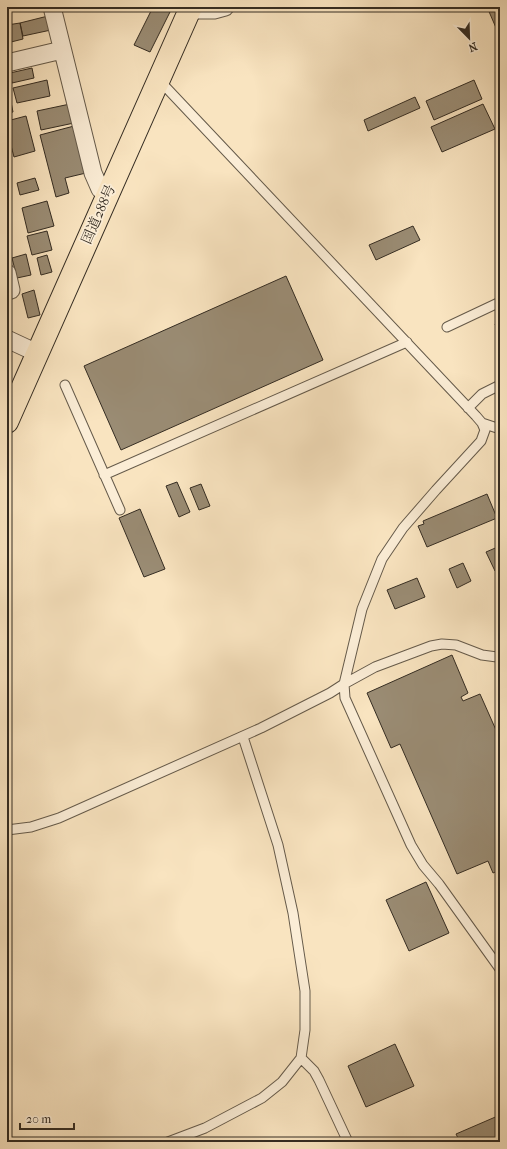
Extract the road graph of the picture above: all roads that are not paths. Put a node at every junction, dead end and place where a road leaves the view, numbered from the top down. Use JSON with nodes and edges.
{"nodes":[{"id":1,"x":52,"y":7,"type":"edge"},
{"id":2,"x":225,"y":7,"type":"edge"},
{"id":3,"x":190,"y":8,"type":"edge"},
{"id":4,"x":62,"y":50,"type":"junction"},
{"id":5,"x":7,"y":63,"type":"edge"},
{"id":6,"x":158,"y":79,"type":"junction"},
{"id":7,"x":106,"y":195,"type":"junction"},
{"id":8,"x":7,"y":273,"type":"edge"},
{"id":9,"x":11,"y":290,"type":"dead end"},
{"id":10,"x":500,"y":302,"type":"edge"},
{"id":11,"x":448,"y":327,"type":"dead end"},
{"id":12,"x":7,"y":339,"type":"edge"},
{"id":13,"x":407,"y":342,"type":"junction"},
{"id":14,"x":37,"y":353,"type":"junction"},
{"id":15,"x":65,"y":385,"type":"dead end"},
{"id":16,"x":500,"y":385,"type":"edge"},
{"id":17,"x":468,"y":408,"type":"junction"},
{"id":18,"x":7,"y":422,"type":"edge"},
{"id":19,"x":482,"y":423,"type":"junction"},
{"id":20,"x":500,"y":429,"type":"edge"},
{"id":21,"x":104,"y":475,"type":"junction"},
{"id":22,"x":120,"y":510,"type":"dead end"},
{"id":23,"x":500,"y":656,"type":"edge"},
{"id":24,"x":344,"y":684,"type":"junction"},
{"id":25,"x":243,"y":736,"type":"junction"},
{"id":26,"x":7,"y":830,"type":"edge"},
{"id":27,"x":500,"y":969,"type":"edge"},
{"id":28,"x":301,"y":1058,"type":"junction"},
{"id":29,"x":193,"y":1137,"type":"edge"},
{"id":30,"x":168,"y":1142,"type":"edge"},
{"id":31,"x":348,"y":1142,"type":"edge"}],
"edges":[{"from":1,"to":4,"type":"street"},
{"from":2,"to":3,"type":"street"},
{"from":3,"to":6,"type":"highway","name":"国道288号"},
{"from":4,"to":5,"type":"street"},
{"from":4,"to":7,"type":"street"},
{"from":6,"to":7,"type":"highway","name":"国道288号"},
{"from":6,"to":13,"type":"lane"},
{"from":7,"to":14,"type":"highway","name":"国道288号"},
{"from":8,"to":9,"type":"street"},
{"from":10,"to":11,"type":"lane"},
{"from":12,"to":14,"type":"street"},
{"from":13,"to":17,"type":"lane"},
{"from":13,"to":21,"type":"lane"},
{"from":14,"to":18,"type":"highway","name":"国道288号"},
{"from":15,"to":21,"type":"lane"},
{"from":16,"to":17,"type":"lane"},
{"from":17,"to":19,"type":"lane"},
{"from":19,"to":20,"type":"lane"},
{"from":19,"to":24,"type":"lane"},
{"from":21,"to":22,"type":"lane"},
{"from":23,"to":24,"type":"lane"},
{"from":24,"to":25,"type":"lane"},
{"from":24,"to":27,"type":"lane"},
{"from":25,"to":26,"type":"lane"},
{"from":25,"to":28,"type":"lane"},
{"from":28,"to":29,"type":"lane"},
{"from":28,"to":31,"type":"lane"},
{"from":29,"to":30,"type":"lane"}]}
